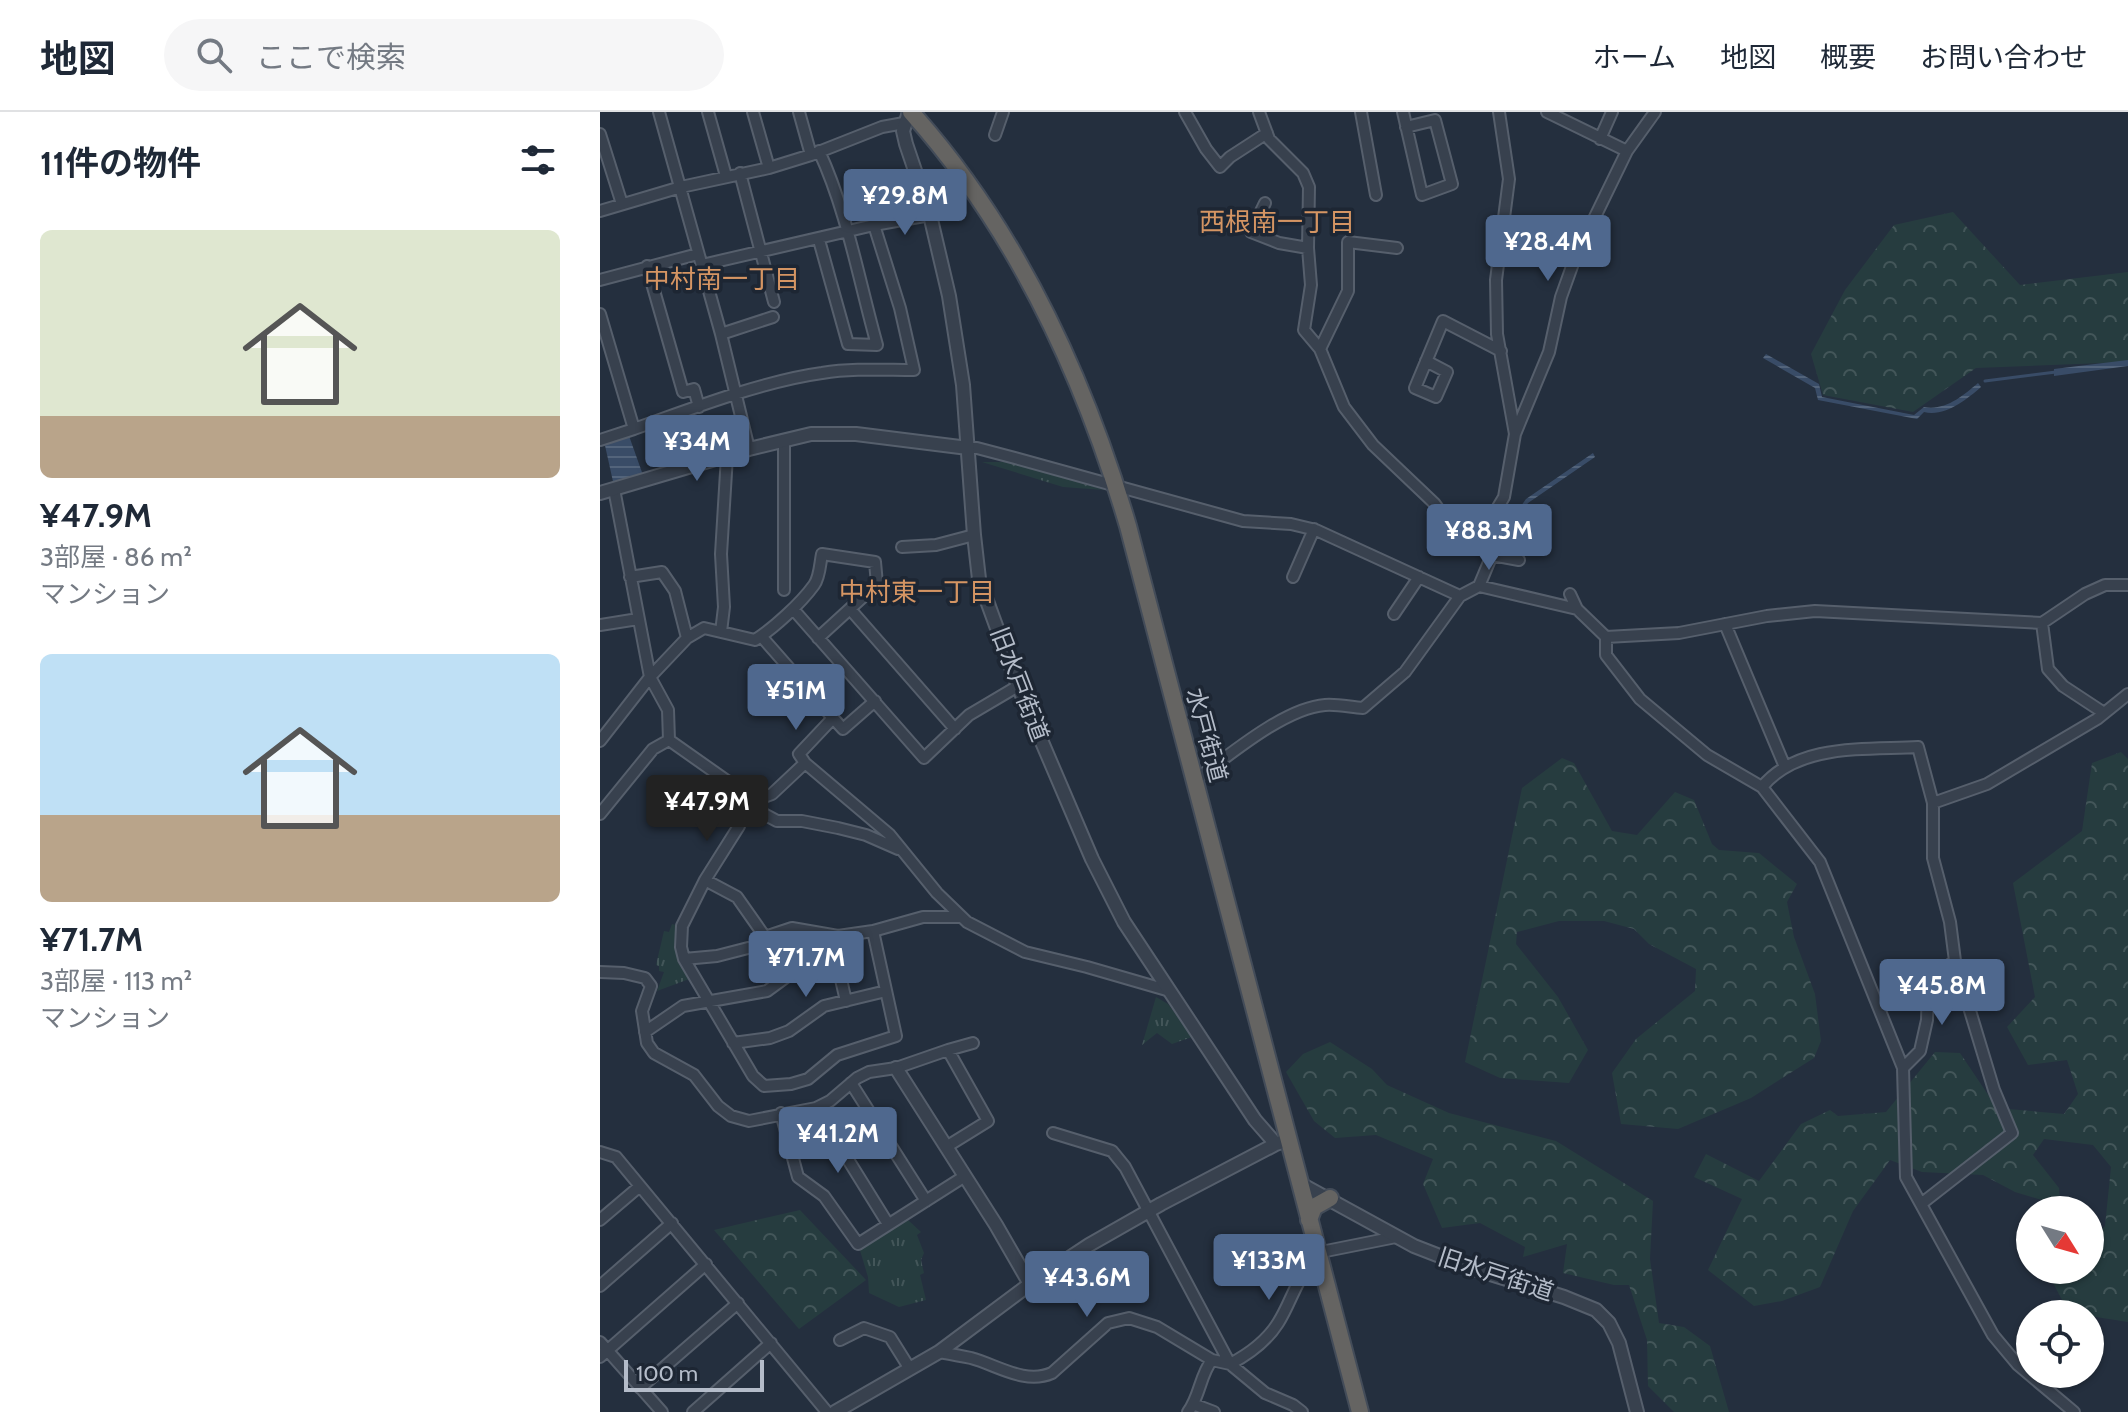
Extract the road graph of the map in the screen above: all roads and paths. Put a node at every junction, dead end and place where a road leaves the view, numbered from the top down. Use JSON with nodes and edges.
{"nodes":[{"id":1,"x":659,"y":112,"type":"edge"},
{"id":2,"x":708,"y":112,"type":"edge"},
{"id":3,"x":753,"y":112,"type":"edge"},
{"id":4,"x":799,"y":112,"type":"edge"},
{"id":5,"x":1003,"y":112,"type":"edge"},
{"id":6,"x":1185,"y":112,"type":"edge"},
{"id":7,"x":1259,"y":112,"type":"edge"},
{"id":8,"x":1361,"y":112,"type":"edge"},
{"id":9,"x":1403,"y":112,"type":"edge"},
{"id":10,"x":1499,"y":112,"type":"edge"},
{"id":11,"x":1547,"y":112,"type":"edge"},
{"id":12,"x":1612,"y":112,"type":"edge"},
{"id":13,"x":1655,"y":112,"type":"edge"},
{"id":14,"x":908,"y":116,"type":"edge"},
{"id":15,"x":1406,"y":127,"type":"junction"},
{"id":16,"x":1267,"y":133,"type":"junction"},
{"id":17,"x":600,"y":134,"type":"edge"},
{"id":18,"x":995,"y":135,"type":"dead end"},
{"id":19,"x":1600,"y":139,"type":"junction"},
{"id":20,"x":1627,"y":151,"type":"junction"},
{"id":21,"x":815,"y":153,"type":"junction"},
{"id":22,"x":769,"y":168,"type":"junction"},
{"id":23,"x":740,"y":173,"type":"junction"},
{"id":24,"x":726,"y":176,"type":"junction"},
{"id":25,"x":681,"y":187,"type":"junction"},
{"id":26,"x":1376,"y":195,"type":"dead end"},
{"id":27,"x":1265,"y":203,"type":"dead end"},
{"id":28,"x":622,"y":204,"type":"junction"},
{"id":29,"x":600,"y":211,"type":"edge"},
{"id":30,"x":930,"y":215,"type":"junction"},
{"id":31,"x":874,"y":225,"type":"junction"},
{"id":32,"x":846,"y":233,"type":"junction"},
{"id":33,"x":819,"y":240,"type":"junction"},
{"id":34,"x":1308,"y":248,"type":"junction"},
{"id":35,"x":1397,"y":248,"type":"dead end"},
{"id":36,"x":759,"y":252,"type":"junction"},
{"id":37,"x":700,"y":260,"type":"junction"},
{"id":38,"x":647,"y":266,"type":"junction"},
{"id":39,"x":601,"y":279,"type":"edge"},
{"id":40,"x":774,"y":302,"type":"dead end"},
{"id":41,"x":600,"y":314,"type":"edge"},
{"id":42,"x":773,"y":317,"type":"dead end"},
{"id":43,"x":721,"y":334,"type":"junction"},
{"id":44,"x":1320,"y":349,"type":"junction"},
{"id":45,"x":1501,"y":351,"type":"junction"},
{"id":46,"x":1426,"y":361,"type":"dead end"},
{"id":47,"x":736,"y":396,"type":"junction"},
{"id":48,"x":699,"y":407,"type":"junction"},
{"id":49,"x":634,"y":429,"type":"junction"},
{"id":50,"x":1515,"y":434,"type":"junction"},
{"id":51,"x":600,"y":440,"type":"edge"},
{"id":52,"x":784,"y":440,"type":"junction"},
{"id":53,"x":968,"y":448,"type":"junction"},
{"id":54,"x":749,"y":449,"type":"junction"},
{"id":55,"x":727,"y":456,"type":"junction"},
{"id":56,"x":1116,"y":487,"type":"junction"},
{"id":57,"x":614,"y":489,"type":"junction"},
{"id":58,"x":600,"y":493,"type":"edge"},
{"id":59,"x":1314,"y":529,"type":"junction"},
{"id":60,"x":974,"y":535,"type":"junction"},
{"id":61,"x":1476,"y":544,"type":"junction"},
{"id":62,"x":902,"y":547,"type":"dead end"},
{"id":63,"x":1492,"y":555,"type":"junction"},
{"id":64,"x":1519,"y":560,"type":"dead end"},
{"id":65,"x":630,"y":577,"type":"junction"},
{"id":66,"x":1293,"y":577,"type":"dead end"},
{"id":67,"x":1419,"y":577,"type":"junction"},
{"id":68,"x":2128,"y":585,"type":"edge"},
{"id":69,"x":1479,"y":586,"type":"junction"},
{"id":70,"x":784,"y":590,"type":"dead end"},
{"id":71,"x":1570,"y":594,"type":"dead end"},
{"id":72,"x":1460,"y":596,"type":"junction"},
{"id":73,"x":793,"y":609,"type":"junction"},
{"id":74,"x":850,"y":609,"type":"junction"},
{"id":75,"x":1577,"y":609,"type":"junction"},
{"id":76,"x":1394,"y":614,"type":"dead end"},
{"id":77,"x":638,"y":619,"type":"junction"},
{"id":78,"x":2042,"y":623,"type":"junction"},
{"id":79,"x":1725,"y":624,"type":"junction"},
{"id":80,"x":600,"y":625,"type":"edge"},
{"id":81,"x":721,"y":632,"type":"junction"},
{"id":82,"x":761,"y":636,"type":"junction"},
{"id":83,"x":1606,"y":637,"type":"junction"},
{"id":84,"x":687,"y":638,"type":"junction"},
{"id":85,"x":818,"y":638,"type":"junction"},
{"id":86,"x":650,"y":677,"type":"junction"},
{"id":87,"x":1018,"y":686,"type":"junction"},
{"id":88,"x":2128,"y":694,"type":"edge"},
{"id":89,"x":875,"y":701,"type":"junction"},
{"id":90,"x":2104,"y":713,"type":"junction"},
{"id":91,"x":833,"y":718,"type":"junction"},
{"id":92,"x":955,"y":729,"type":"junction"},
{"id":93,"x":669,"y":740,"type":"junction"},
{"id":94,"x":600,"y":741,"type":"edge"},
{"id":95,"x":805,"y":763,"type":"junction"},
{"id":96,"x":1785,"y":767,"type":"junction"},
{"id":97,"x":1194,"y":781,"type":"junction"},
{"id":98,"x":1762,"y":787,"type":"junction"},
{"id":99,"x":1933,"y":803,"type":"junction"},
{"id":100,"x":745,"y":804,"type":"junction"},
{"id":101,"x":600,"y":814,"type":"edge"},
{"id":102,"x":903,"y":852,"type":"junction"},
{"id":103,"x":705,"y":880,"type":"junction"},
{"id":104,"x":960,"y":917,"type":"junction"},
{"id":105,"x":873,"y":931,"type":"junction"},
{"id":106,"x":765,"y":937,"type":"junction"},
{"id":107,"x":684,"y":959,"type":"junction"},
{"id":108,"x":1955,"y":961,"type":"junction"},
{"id":109,"x":600,"y":972,"type":"edge"},
{"id":110,"x":886,"y":991,"type":"junction"},
{"id":111,"x":1170,"y":991,"type":"junction"},
{"id":112,"x":708,"y":1001,"type":"junction"},
{"id":113,"x":846,"y":1001,"type":"junction"},
{"id":114,"x":645,"y":1032,"type":"junction"},
{"id":115,"x":733,"y":1043,"type":"junction"},
{"id":116,"x":973,"y":1043,"type":"dead end"},
{"id":117,"x":948,"y":1050,"type":"junction"},
{"id":118,"x":896,"y":1068,"type":"junction"},
{"id":119,"x":1903,"y":1068,"type":"junction"},
{"id":120,"x":851,"y":1083,"type":"junction"},
{"id":121,"x":816,"y":1108,"type":"junction"},
{"id":122,"x":781,"y":1113,"type":"junction"},
{"id":123,"x":1053,"y":1133,"type":"dead end"},
{"id":124,"x":1282,"y":1142,"type":"junction"},
{"id":125,"x":946,"y":1147,"type":"junction"},
{"id":126,"x":600,"y":1153,"type":"edge"},
{"id":127,"x":965,"y":1176,"type":"junction"},
{"id":128,"x":1299,"y":1183,"type":"junction"},
{"id":129,"x":640,"y":1186,"type":"junction"},
{"id":130,"x":1330,"y":1198,"type":"junction"},
{"id":131,"x":926,"y":1201,"type":"junction"},
{"id":132,"x":1921,"y":1204,"type":"junction"},
{"id":133,"x":1147,"y":1211,"type":"junction"},
{"id":134,"x":600,"y":1220,"type":"edge"},
{"id":135,"x":1309,"y":1220,"type":"junction"},
{"id":136,"x":672,"y":1223,"type":"junction"},
{"id":137,"x":888,"y":1224,"type":"junction"},
{"id":138,"x":1396,"y":1237,"type":"junction"},
{"id":139,"x":1319,"y":1255,"type":"junction"},
{"id":140,"x":706,"y":1264,"type":"junction"},
{"id":141,"x":1030,"y":1284,"type":"junction"},
{"id":142,"x":600,"y":1286,"type":"edge"},
{"id":143,"x":738,"y":1303,"type":"junction"},
{"id":144,"x":840,"y":1340,"type":"dead end"},
{"id":145,"x":771,"y":1343,"type":"junction"},
{"id":146,"x":603,"y":1350,"type":"edge"},
{"id":147,"x":939,"y":1352,"type":"junction"},
{"id":148,"x":1212,"y":1360,"type":"junction"},
{"id":149,"x":1230,"y":1364,"type":"junction"},
{"id":150,"x":910,"y":1369,"type":"junction"},
{"id":151,"x":640,"y":1388,"type":"junction"},
{"id":152,"x":1191,"y":1408,"type":"edge"},
{"id":153,"x":662,"y":1412,"type":"edge"},
{"id":154,"x":693,"y":1412,"type":"edge"},
{"id":155,"x":827,"y":1412,"type":"edge"},
{"id":156,"x":835,"y":1412,"type":"edge"},
{"id":157,"x":1214,"y":1412,"type":"edge"},
{"id":158,"x":1302,"y":1412,"type":"edge"},
{"id":159,"x":1360,"y":1412,"type":"edge"},
{"id":160,"x":1637,"y":1412,"type":"edge"},
{"id":161,"x":2074,"y":1412,"type":"edge"}],
"edges":[{"from":1,"to":25,"type":"street"},
{"from":2,"to":24,"type":"street"},
{"from":3,"to":22,"type":"street"},
{"from":4,"to":21,"type":"street"},
{"from":5,"to":18,"type":"street"},
{"from":6,"to":16,"type":"street"},
{"from":7,"to":16,"type":"street"},
{"from":8,"to":26,"type":"street"},
{"from":9,"to":15,"type":"street"},
{"from":10,"to":45,"type":"street"},
{"from":11,"to":19,"type":"street"},
{"from":12,"to":19,"type":"street"},
{"from":13,"to":20,"type":"street"},
{"from":14,"to":21,"type":"street"},
{"from":14,"to":30,"type":"street","name":"旧水戸街道"},
{"from":14,"to":56,"type":"highway","name":"水戸街道"},
{"from":15,"to":15,"type":"street"},
{"from":16,"to":34,"type":"street"},
{"from":17,"to":28,"type":"street"},
{"from":19,"to":20,"type":"street"},
{"from":20,"to":50,"type":"street"},
{"from":21,"to":22,"type":"street"},
{"from":21,"to":32,"type":"street"},
{"from":22,"to":23,"type":"street"},
{"from":23,"to":24,"type":"street"},
{"from":23,"to":36,"type":"street"},
{"from":24,"to":25,"type":"street"},
{"from":25,"to":28,"type":"street"},
{"from":25,"to":37,"type":"street"},
{"from":27,"to":34,"type":"street"},
{"from":28,"to":29,"type":"street"},
{"from":30,"to":31,"type":"street"},
{"from":30,"to":53,"type":"street","name":"旧水戸街道"},
{"from":31,"to":32,"type":"street"},
{"from":31,"to":47,"type":"street"},
{"from":32,"to":33,"type":"street"},
{"from":32,"to":33,"type":"street"},
{"from":33,"to":36,"type":"street"},
{"from":34,"to":44,"type":"street"},
{"from":35,"to":44,"type":"street"},
{"from":36,"to":37,"type":"street"},
{"from":36,"to":40,"type":"street"},
{"from":37,"to":38,"type":"street"},
{"from":37,"to":43,"type":"street"},
{"from":38,"to":39,"type":"street"},
{"from":38,"to":48,"type":"street"},
{"from":41,"to":49,"type":"street"},
{"from":42,"to":43,"type":"street"},
{"from":43,"to":47,"type":"street"},
{"from":44,"to":61,"type":"street"},
{"from":45,"to":46,"type":"street"},
{"from":45,"to":50,"type":"street"},
{"from":47,"to":48,"type":"street"},
{"from":47,"to":54,"type":"street"},
{"from":48,"to":49,"type":"street"},
{"from":49,"to":51,"type":"street"},
{"from":50,"to":61,"type":"street"},
{"from":52,"to":53,"type":"street"},
{"from":52,"to":54,"type":"street"},
{"from":52,"to":70,"type":"street"},
{"from":53,"to":56,"type":"street"},
{"from":53,"to":60,"type":"street","name":"旧水戸街道"},
{"from":54,"to":55,"type":"street"},
{"from":55,"to":57,"type":"street"},
{"from":55,"to":81,"type":"street"},
{"from":56,"to":59,"type":"street"},
{"from":56,"to":97,"type":"highway","name":"水戸街道"},
{"from":57,"to":58,"type":"street"},
{"from":57,"to":65,"type":"street"},
{"from":59,"to":66,"type":"street"},
{"from":59,"to":67,"type":"street"},
{"from":60,"to":62,"type":"street"},
{"from":60,"to":87,"type":"street","name":"旧水戸街道"},
{"from":61,"to":63,"type":"street"},
{"from":63,"to":64,"type":"street"},
{"from":63,"to":69,"type":"street"},
{"from":65,"to":77,"type":"street"},
{"from":65,"to":84,"type":"street"},
{"from":67,"to":72,"type":"street"},
{"from":67,"to":76,"type":"street"},
{"from":68,"to":78,"type":"street"},
{"from":69,"to":72,"type":"street"},
{"from":69,"to":75,"type":"street"},
{"from":71,"to":75,"type":"street"},
{"from":72,"to":97,"type":"street"},
{"from":73,"to":74,"type":"street"},
{"from":73,"to":82,"type":"street"},
{"from":73,"to":85,"type":"street"},
{"from":74,"to":85,"type":"street"},
{"from":74,"to":92,"type":"street"},
{"from":75,"to":83,"type":"street"},
{"from":77,"to":80,"type":"street"},
{"from":77,"to":86,"type":"street"},
{"from":78,"to":79,"type":"street"},
{"from":78,"to":90,"type":"street"},
{"from":79,"to":83,"type":"street"},
{"from":79,"to":96,"type":"street"},
{"from":81,"to":82,"type":"street"},
{"from":81,"to":84,"type":"street"},
{"from":82,"to":91,"type":"street"},
{"from":83,"to":98,"type":"street"},
{"from":84,"to":86,"type":"street"},
{"from":85,"to":89,"type":"street"},
{"from":86,"to":93,"type":"street"},
{"from":86,"to":94,"type":"street"},
{"from":87,"to":92,"type":"street"},
{"from":87,"to":111,"type":"street","name":"旧水戸街道"},
{"from":88,"to":90,"type":"street"},
{"from":89,"to":91,"type":"street"},
{"from":89,"to":92,"type":"street"},
{"from":90,"to":99,"type":"street"},
{"from":91,"to":95,"type":"street"},
{"from":93,"to":100,"type":"street"},
{"from":93,"to":101,"type":"street"},
{"from":95,"to":100,"type":"street"},
{"from":95,"to":102,"type":"street"},
{"from":96,"to":98,"type":"street"},
{"from":96,"to":99,"type":"street"},
{"from":97,"to":124,"type":"highway","name":"水戸街道"},
{"from":98,"to":119,"type":"street"},
{"from":99,"to":108,"type":"street"},
{"from":100,"to":102,"type":"street"},
{"from":100,"to":103,"type":"street"},
{"from":102,"to":104,"type":"street"},
{"from":103,"to":106,"type":"street"},
{"from":103,"to":107,"type":"street"},
{"from":104,"to":105,"type":"street"},
{"from":104,"to":111,"type":"street"},
{"from":105,"to":106,"type":"street"},
{"from":105,"to":110,"type":"street"},
{"from":106,"to":107,"type":"street"},
{"from":107,"to":112,"type":"street"},
{"from":108,"to":119,"type":"street"},
{"from":108,"to":132,"type":"street"},
{"from":109,"to":114,"type":"street"},
{"from":110,"to":113,"type":"street"},
{"from":110,"to":115,"type":"street"},
{"from":111,"to":124,"type":"street","name":"旧水戸街道"},
{"from":112,"to":113,"type":"street"},
{"from":112,"to":114,"type":"street"},
{"from":112,"to":115,"type":"street"},
{"from":113,"to":115,"type":"street"},
{"from":114,"to":122,"type":"street"},
{"from":116,"to":117,"type":"street"},
{"from":117,"to":118,"type":"street"},
{"from":117,"to":125,"type":"street"},
{"from":118,"to":120,"type":"street"},
{"from":118,"to":125,"type":"street"},
{"from":119,"to":132,"type":"street"},
{"from":120,"to":121,"type":"street"},
{"from":120,"to":131,"type":"street"},
{"from":121,"to":122,"type":"street"},
{"from":121,"to":137,"type":"street"},
{"from":122,"to":137,"type":"street"},
{"from":123,"to":133,"type":"street"},
{"from":124,"to":128,"type":"highway","name":"水戸街道"},
{"from":124,"to":133,"type":"street"},
{"from":125,"to":127,"type":"street"},
{"from":126,"to":129,"type":"street"},
{"from":127,"to":131,"type":"street"},
{"from":127,"to":141,"type":"street"},
{"from":128,"to":130,"type":"street","name":"旧水戸街道"},
{"from":128,"to":135,"type":"highway","name":"水戸街道"},
{"from":129,"to":134,"type":"street"},
{"from":129,"to":136,"type":"street"},
{"from":130,"to":135,"type":"highway"},
{"from":130,"to":138,"type":"street","name":"旧水戸街道"},
{"from":131,"to":137,"type":"street"},
{"from":132,"to":161,"type":"street"},
{"from":133,"to":141,"type":"street"},
{"from":133,"to":149,"type":"street"},
{"from":135,"to":139,"type":"highway","name":"水戸街道"},
{"from":136,"to":140,"type":"street"},
{"from":136,"to":142,"type":"street"},
{"from":138,"to":139,"type":"street"},
{"from":138,"to":160,"type":"street","name":"旧水戸街道"},
{"from":139,"to":149,"type":"street"},
{"from":139,"to":159,"type":"highway","name":"水戸街道"},
{"from":140,"to":143,"type":"street"},
{"from":140,"to":146,"type":"street"},
{"from":141,"to":147,"type":"street"},
{"from":143,"to":145,"type":"street"},
{"from":143,"to":151,"type":"street"},
{"from":144,"to":150,"type":"street"},
{"from":145,"to":154,"type":"street"},
{"from":145,"to":155,"type":"street"},
{"from":146,"to":151,"type":"street"},
{"from":147,"to":148,"type":"street"},
{"from":147,"to":150,"type":"street"},
{"from":148,"to":149,"type":"street"},
{"from":148,"to":152,"type":"street"},
{"from":149,"to":158,"type":"street"},
{"from":150,"to":156,"type":"street"},
{"from":151,"to":153,"type":"street"},
{"from":152,"to":157,"type":"street"}]}
